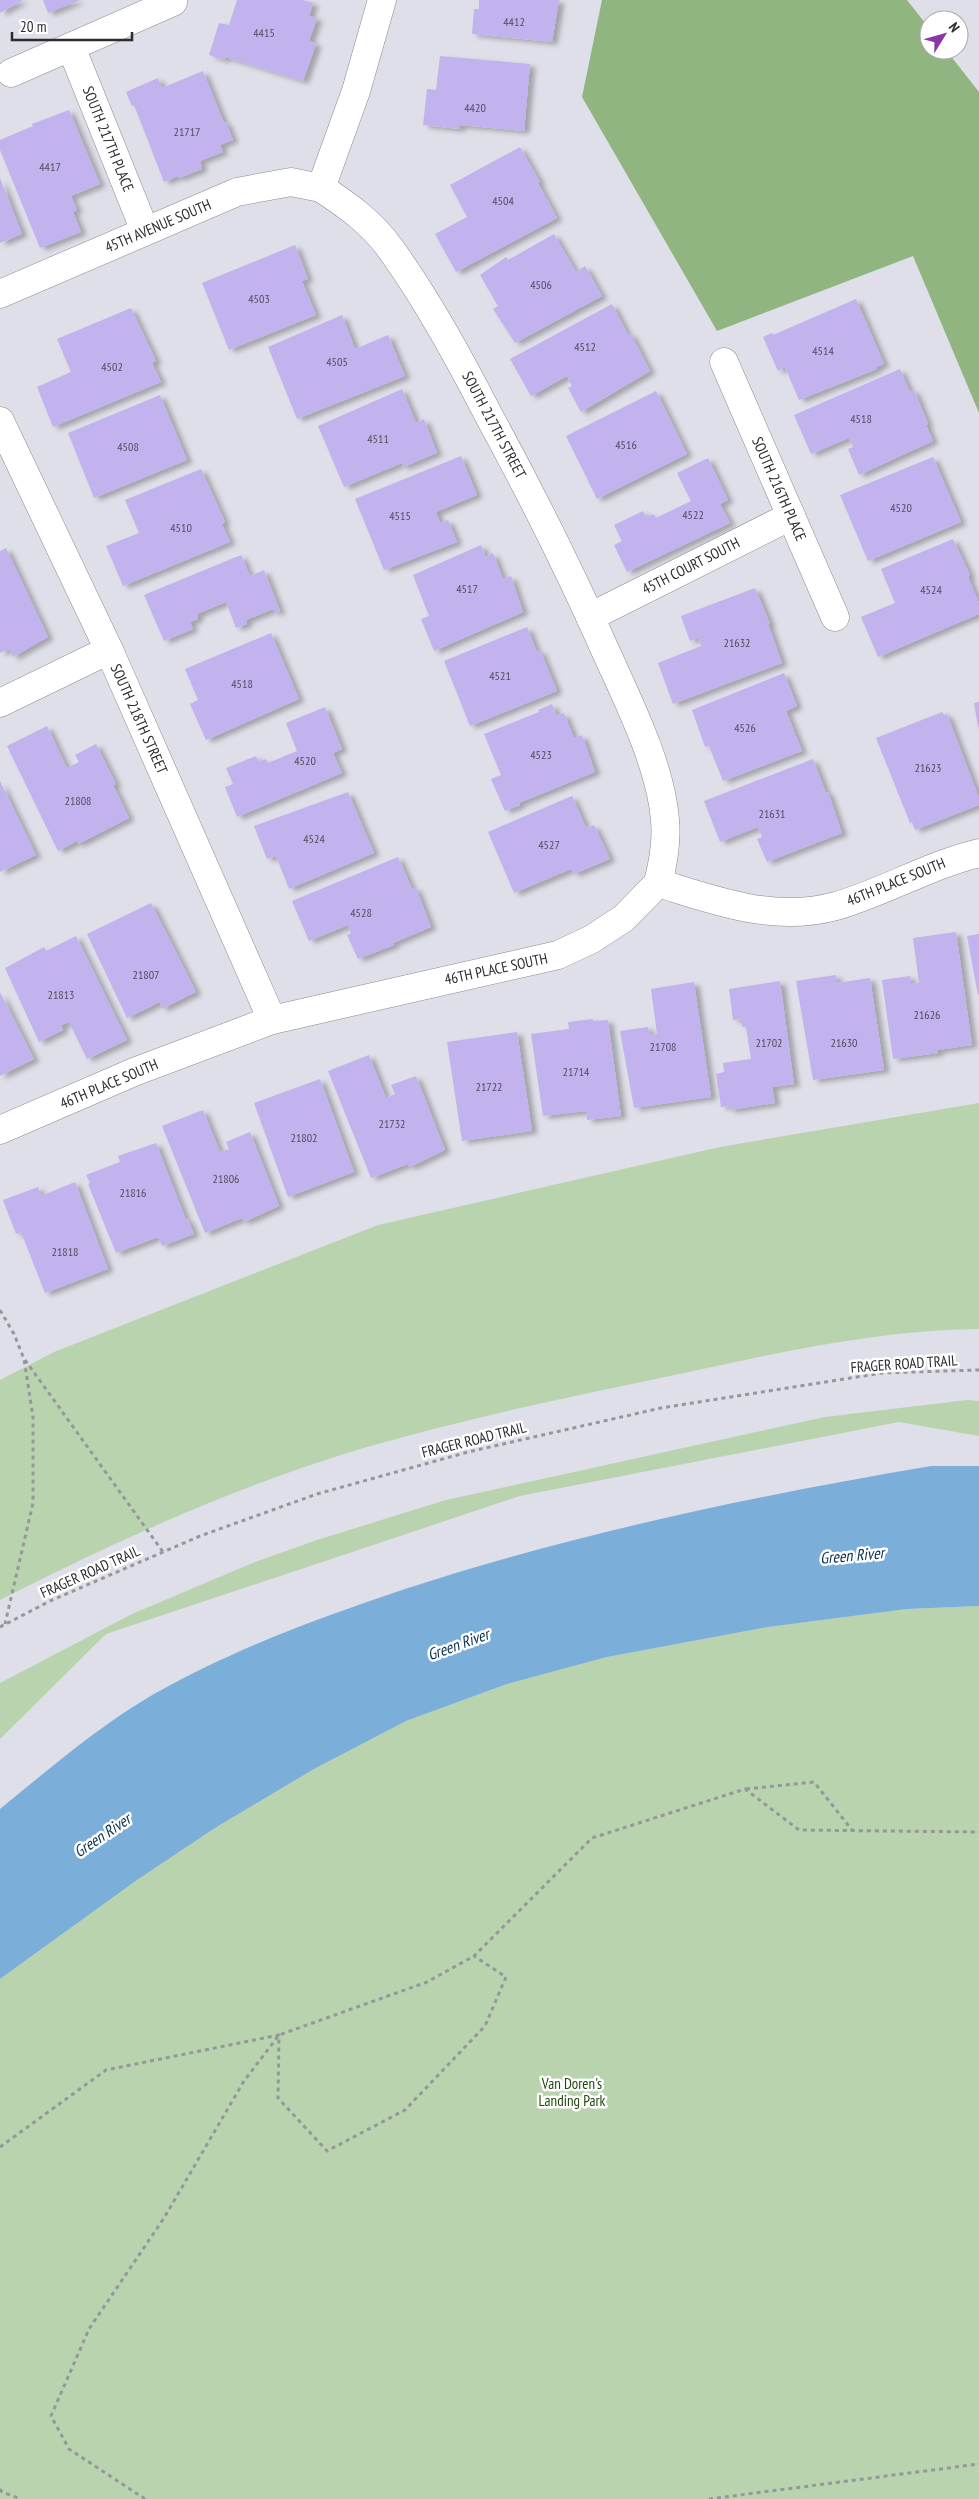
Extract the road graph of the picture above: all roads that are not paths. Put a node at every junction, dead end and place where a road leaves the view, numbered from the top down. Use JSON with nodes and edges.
{"nodes":[{"id":1,"x":382,"y":0,"type":"edge"},
{"id":2,"x":173,"y":2,"type":"dead end"},
{"id":3,"x":71,"y":46,"type":"junction"},
{"id":4,"x":11,"y":73,"type":"dead end"},
{"id":5,"x":321,"y":188,"type":"junction"},
{"id":6,"x":145,"y":231,"type":"junction"},
{"id":7,"x":0,"y":294,"type":"edge"},
{"id":8,"x":724,"y":362,"type":"dead end"},
{"id":9,"x":0,"y":421,"type":"edge"},
{"id":10,"x":791,"y":516,"type":"junction"},
{"id":11,"x":590,"y":617,"type":"junction"},
{"id":12,"x":834,"y":617,"type":"dead end"},
{"id":13,"x":109,"y":650,"type":"junction"},
{"id":14,"x":0,"y":703,"type":"edge"},
{"id":15,"x":979,"y":854,"type":"edge"},
{"id":16,"x":658,"y":884,"type":"junction"},
{"id":17,"x":272,"y":1020,"type":"junction"},
{"id":18,"x":0,"y":1130,"type":"edge"}],
"edges":[{"from":1,"to":5,"type":"street"},
{"from":2,"to":3,"type":"street"},
{"from":3,"to":4,"type":"street"},
{"from":3,"to":6,"type":"street","name":"SOUTH 217TH PLACE"},
{"from":5,"to":6,"type":"street","name":"45TH AVENUE SOUTH"},
{"from":5,"to":11,"type":"street","name":"SOUTH 217TH STREET"},
{"from":6,"to":7,"type":"street","name":"45TH AVENUE SOUTH"},
{"from":8,"to":10,"type":"street","name":"SOUTH 216TH PLACE"},
{"from":9,"to":13,"type":"street","name":"SOUTH 218TH STREET"},
{"from":10,"to":11,"type":"street","name":"45TH COURT SOUTH"},
{"from":10,"to":12,"type":"street","name":"SOUTH 216TH PLACE"},
{"from":11,"to":16,"type":"street","name":"SOUTH 217TH STREET"},
{"from":13,"to":14,"type":"street"},
{"from":13,"to":17,"type":"street","name":"SOUTH 218TH STREET"},
{"from":15,"to":16,"type":"street","name":"46TH PLACE SOUTH"},
{"from":16,"to":17,"type":"street","name":"46TH PLACE SOUTH"},
{"from":17,"to":18,"type":"street","name":"46TH PLACE SOUTH"}]}
